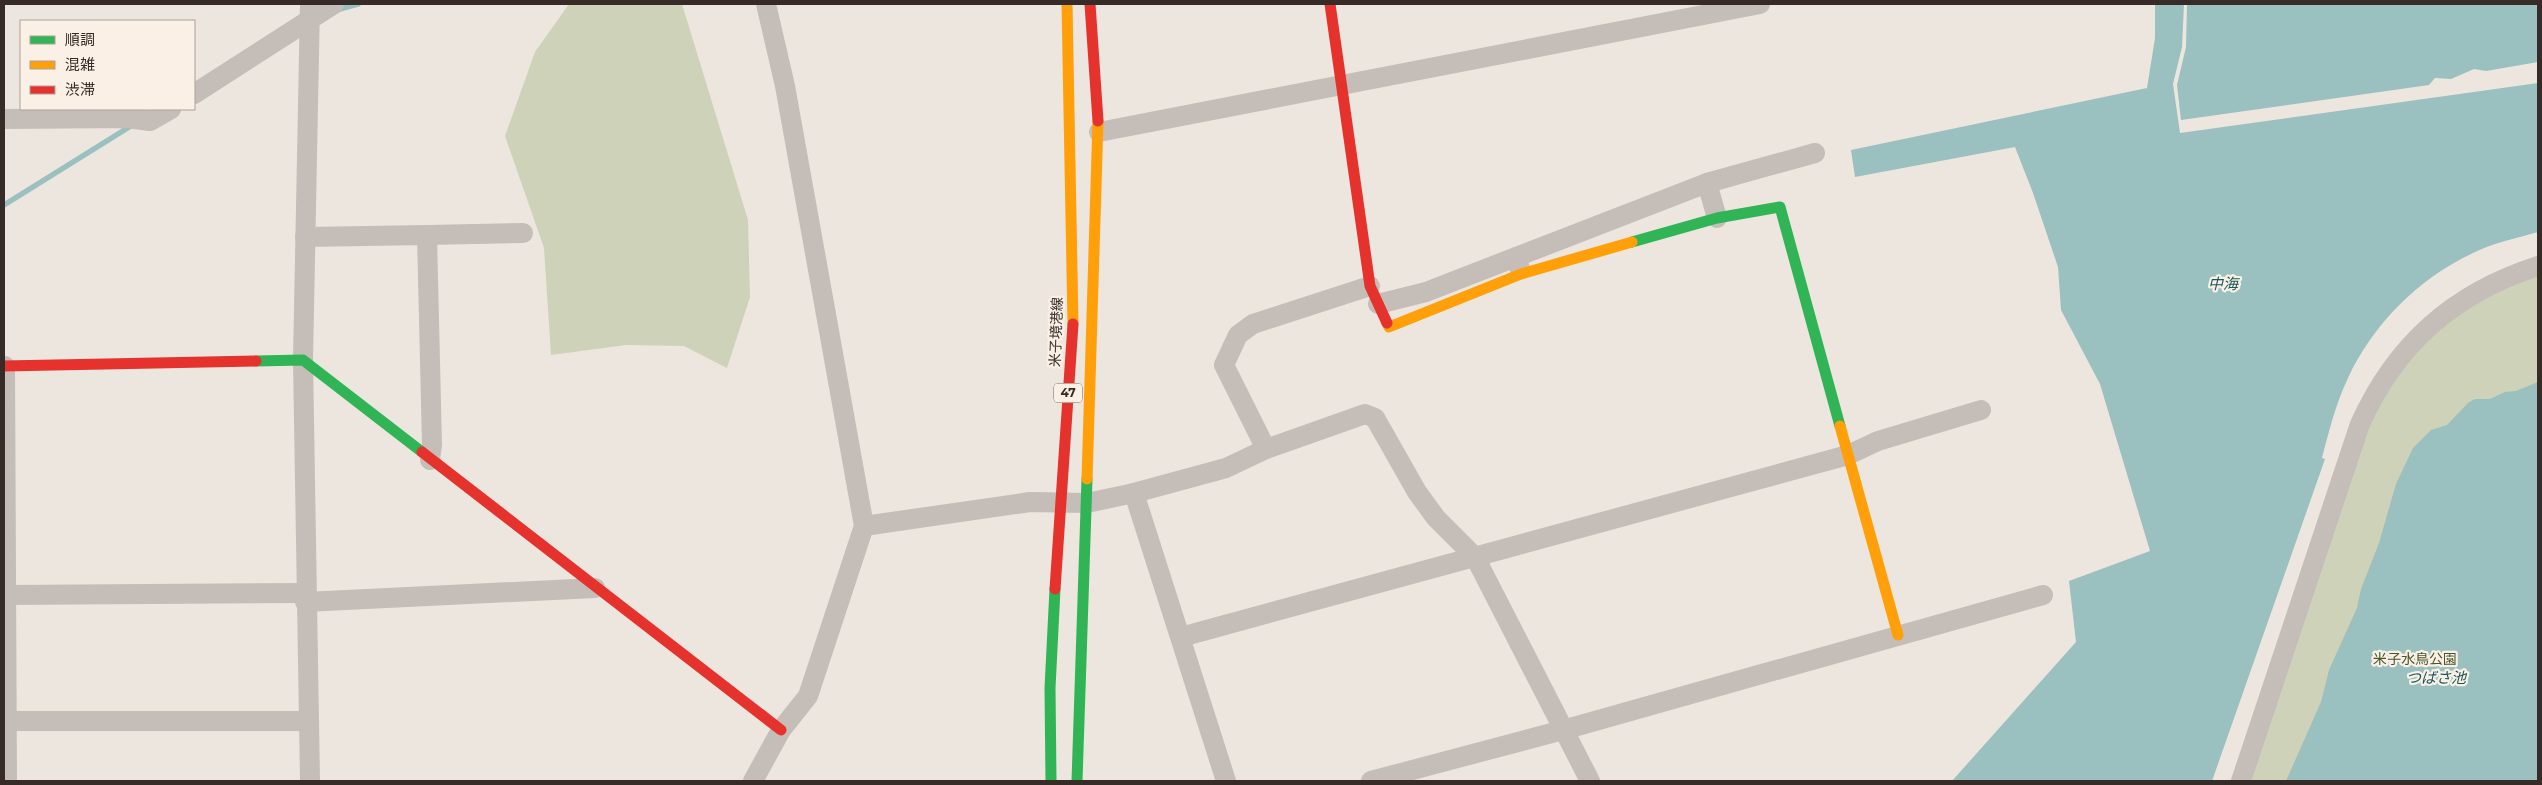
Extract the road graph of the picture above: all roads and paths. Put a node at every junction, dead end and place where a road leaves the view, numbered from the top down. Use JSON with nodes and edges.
{"nodes":[{"id":1,"x":334,"y":4,"type":"edge"},
{"id":2,"x":766,"y":4,"type":"edge"},
{"id":3,"x":1067,"y":4,"type":"edge"},
{"id":4,"x":1090,"y":4,"type":"edge"},
{"id":5,"x":1330,"y":4,"type":"edge"},
{"id":6,"x":1760,"y":4,"type":"edge"},
{"id":7,"x":310,"y":12,"type":"edge"},
{"id":8,"x":1341,"y":83,"type":"junction"},
{"id":9,"x":195,"y":93,"type":"edge"},
{"id":10,"x":169,"y":110,"type":"edge"},
{"id":11,"x":4,"y":119,"type":"edge"},
{"id":12,"x":1099,"y":132,"type":"junction"},
{"id":13,"x":1815,"y":153,"type":"dead end"},
{"id":14,"x":1707,"y":183,"type":"junction"},
{"id":15,"x":1717,"y":218,"type":"junction"},
{"id":16,"x":523,"y":233,"type":"dead end"},
{"id":17,"x":428,"y":235,"type":"junction"},
{"id":18,"x":305,"y":237,"type":"junction"},
{"id":19,"x":1519,"y":266,"type":"junction"},
{"id":20,"x":2538,"y":266,"type":"edge"},
{"id":21,"x":1370,"y":286,"type":"junction"},
{"id":22,"x":1378,"y":304,"type":"joint"},
{"id":23,"x":303,"y":360,"type":"junction"},
{"id":24,"x":5,"y":366,"type":"edge"},
{"id":25,"x":1981,"y":410,"type":"dead end"},
{"id":26,"x":1266,"y":449,"type":"junction"},
{"id":27,"x":1848,"y":455,"type":"junction"},
{"id":28,"x":430,"y":460,"type":"junction"},
{"id":29,"x":1134,"y":493,"type":"junction"},
{"id":30,"x":1060,"y":502,"type":"junction"},
{"id":31,"x":1087,"y":503,"type":"junction"},
{"id":32,"x":864,"y":526,"type":"junction"},
{"id":33,"x":1475,"y":557,"type":"junction"},
{"id":34,"x":595,"y":588,"type":"junction"},
{"id":35,"x":5,"y":595,"type":"edge"},
{"id":36,"x":2043,"y":595,"type":"dead end"},
{"id":37,"x":305,"y":597,"type":"junction"},
{"id":38,"x":1898,"y":635,"type":"junction"},
{"id":39,"x":1181,"y":637,"type":"junction"},
{"id":40,"x":5,"y":721,"type":"edge"},
{"id":41,"x":308,"y":722,"type":"junction"},
{"id":42,"x":781,"y":730,"type":"junction"},
{"id":43,"x":1563,"y":730,"type":"junction"},
{"id":44,"x":6,"y":781,"type":"edge"},
{"id":45,"x":310,"y":781,"type":"edge"},
{"id":46,"x":753,"y":781,"type":"edge"},
{"id":47,"x":1052,"y":781,"type":"edge"},
{"id":48,"x":1077,"y":781,"type":"edge"},
{"id":49,"x":1226,"y":781,"type":"edge"},
{"id":50,"x":1371,"y":781,"type":"edge"},
{"id":51,"x":1590,"y":781,"type":"edge"},
{"id":52,"x":2241,"y":781,"type":"edge"}],
"edges":[{"from":1,"to":7,"type":"street"},
{"from":2,"to":32,"type":"street"},
{"from":3,"to":30,"type":"street","name":"米子境港線","number":"47"},
{"from":4,"to":12,"type":"street","number":"47"},
{"from":5,"to":8,"type":"street"},
{"from":6,"to":8,"type":"street"},
{"from":7,"to":9,"type":"street"},
{"from":7,"to":18,"type":"street"},
{"from":8,"to":12,"type":"street"},
{"from":8,"to":21,"type":"street"},
{"from":10,"to":11,"type":"street"},
{"from":12,"to":31,"type":"street","number":"47"},
{"from":13,"to":14,"type":"street"},
{"from":14,"to":15,"type":"street"},
{"from":14,"to":19,"type":"street"},
{"from":15,"to":19,"type":"street"},
{"from":15,"to":27,"type":"street"},
{"from":16,"to":17,"type":"street"},
{"from":17,"to":18,"type":"street"},
{"from":17,"to":28,"type":"street"},
{"from":18,"to":23,"type":"street"},
{"from":19,"to":22,"type":"street"},
{"from":20,"to":52,"type":"street"},
{"from":21,"to":22,"type":"street"},
{"from":21,"to":26,"type":"street"},
{"from":23,"to":24,"type":"street"},
{"from":23,"to":28,"type":"street"},
{"from":23,"to":37,"type":"street"},
{"from":24,"to":35,"type":"street"},
{"from":25,"to":27,"type":"street"},
{"from":26,"to":29,"type":"street"},
{"from":26,"to":33,"type":"street"},
{"from":27,"to":33,"type":"street"},
{"from":27,"to":38,"type":"street"},
{"from":28,"to":34,"type":"street"},
{"from":29,"to":31,"type":"street"},
{"from":29,"to":39,"type":"street"},
{"from":30,"to":31,"type":"street"},
{"from":30,"to":32,"type":"street"},
{"from":30,"to":47,"type":"street","name":"米子境港線","number":"47"},
{"from":31,"to":48,"type":"street","number":"47"},
{"from":32,"to":42,"type":"street"},
{"from":33,"to":39,"type":"street"},
{"from":33,"to":43,"type":"street"},
{"from":34,"to":37,"type":"street"},
{"from":34,"to":42,"type":"street"},
{"from":35,"to":37,"type":"street"},
{"from":35,"to":40,"type":"street"},
{"from":36,"to":38,"type":"street"},
{"from":37,"to":41,"type":"street"},
{"from":38,"to":43,"type":"street"},
{"from":39,"to":49,"type":"street"},
{"from":40,"to":41,"type":"street"},
{"from":40,"to":44,"type":"street"},
{"from":41,"to":45,"type":"street"},
{"from":42,"to":46,"type":"street"},
{"from":43,"to":50,"type":"street"},
{"from":43,"to":51,"type":"street"}]}
